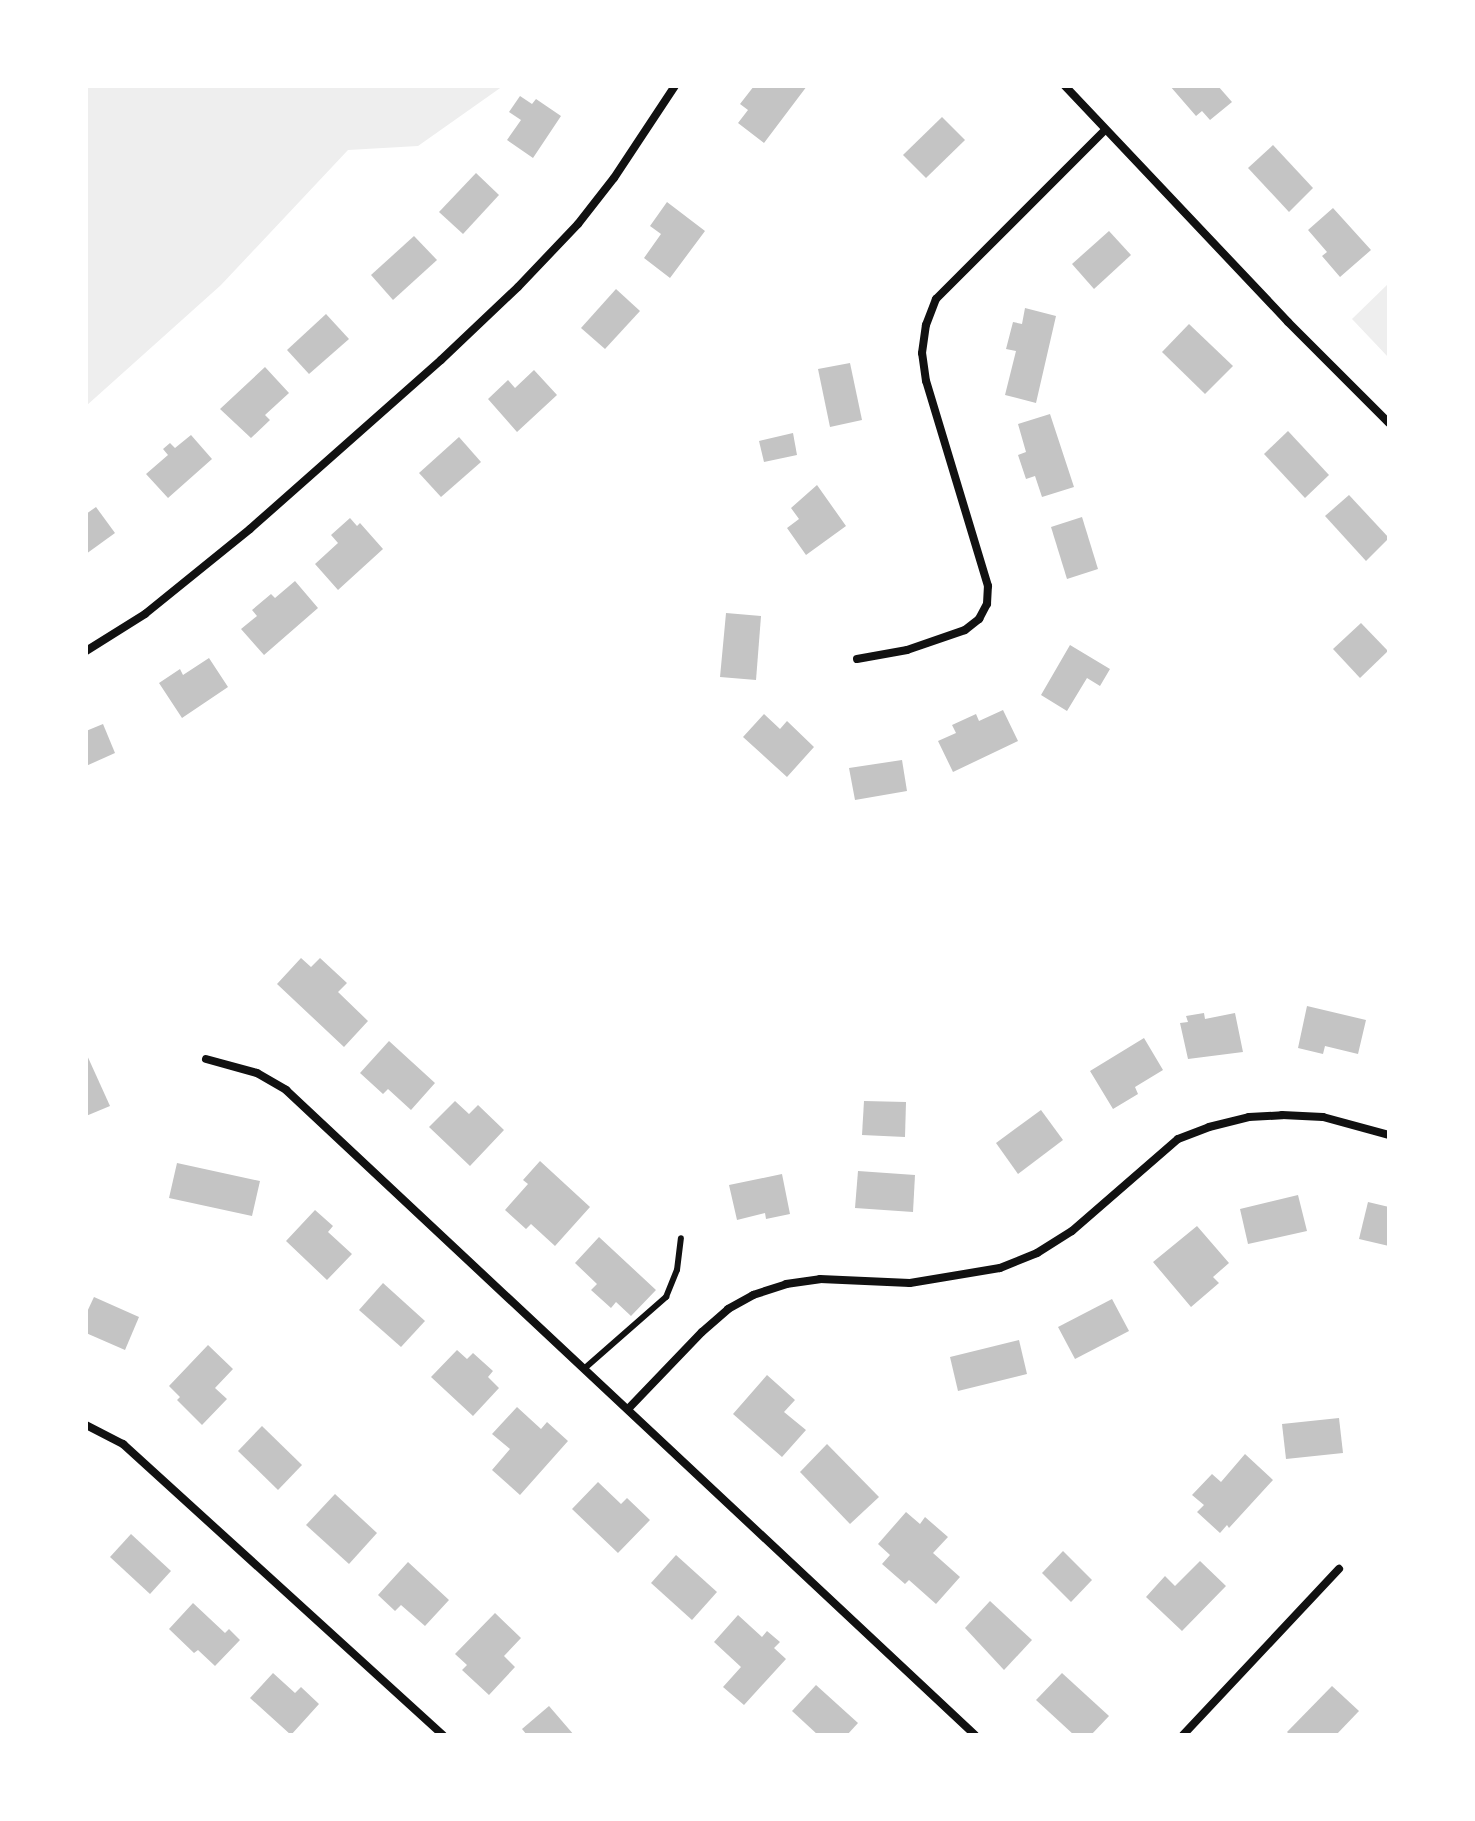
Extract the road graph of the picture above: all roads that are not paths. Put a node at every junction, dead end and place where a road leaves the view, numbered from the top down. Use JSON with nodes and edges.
{"nodes":[{"id":1,"x":675,"y":86,"type":"edge"},
{"id":2,"x":1065,"y":86,"type":"edge"},
{"id":3,"x":1105,"y":130,"type":"junction"},
{"id":4,"x":1389,"y":423,"type":"edge"},
{"id":5,"x":86,"y":651,"type":"edge"},
{"id":6,"x":857,"y":659,"type":"dead end"},
{"id":7,"x":206,"y":1059,"type":"dead end"},
{"id":8,"x":1389,"y":1135,"type":"edge"},
{"id":9,"x":681,"y":1238,"type":"dead end"},
{"id":10,"x":585,"y":1368,"type":"junction"},
{"id":11,"x":629,"y":1408,"type":"junction"},
{"id":12,"x":86,"y":1425,"type":"edge"},
{"id":13,"x":1339,"y":1569,"type":"dead end"},
{"id":14,"x":443,"y":1735,"type":"edge"},
{"id":15,"x":975,"y":1735,"type":"edge"},
{"id":16,"x":1183,"y":1735,"type":"edge"}],
"edges":[{"from":1,"to":5,"type":"street"},
{"from":2,"to":3,"type":"street"},
{"from":3,"to":4,"type":"street"},
{"from":3,"to":6,"type":"street"},
{"from":7,"to":10,"type":"street"},
{"from":8,"to":11,"type":"street"},
{"from":9,"to":10,"type":"lane"},
{"from":10,"to":11,"type":"street"},
{"from":11,"to":15,"type":"street"},
{"from":12,"to":14,"type":"street"},
{"from":13,"to":16,"type":"street"}]}
